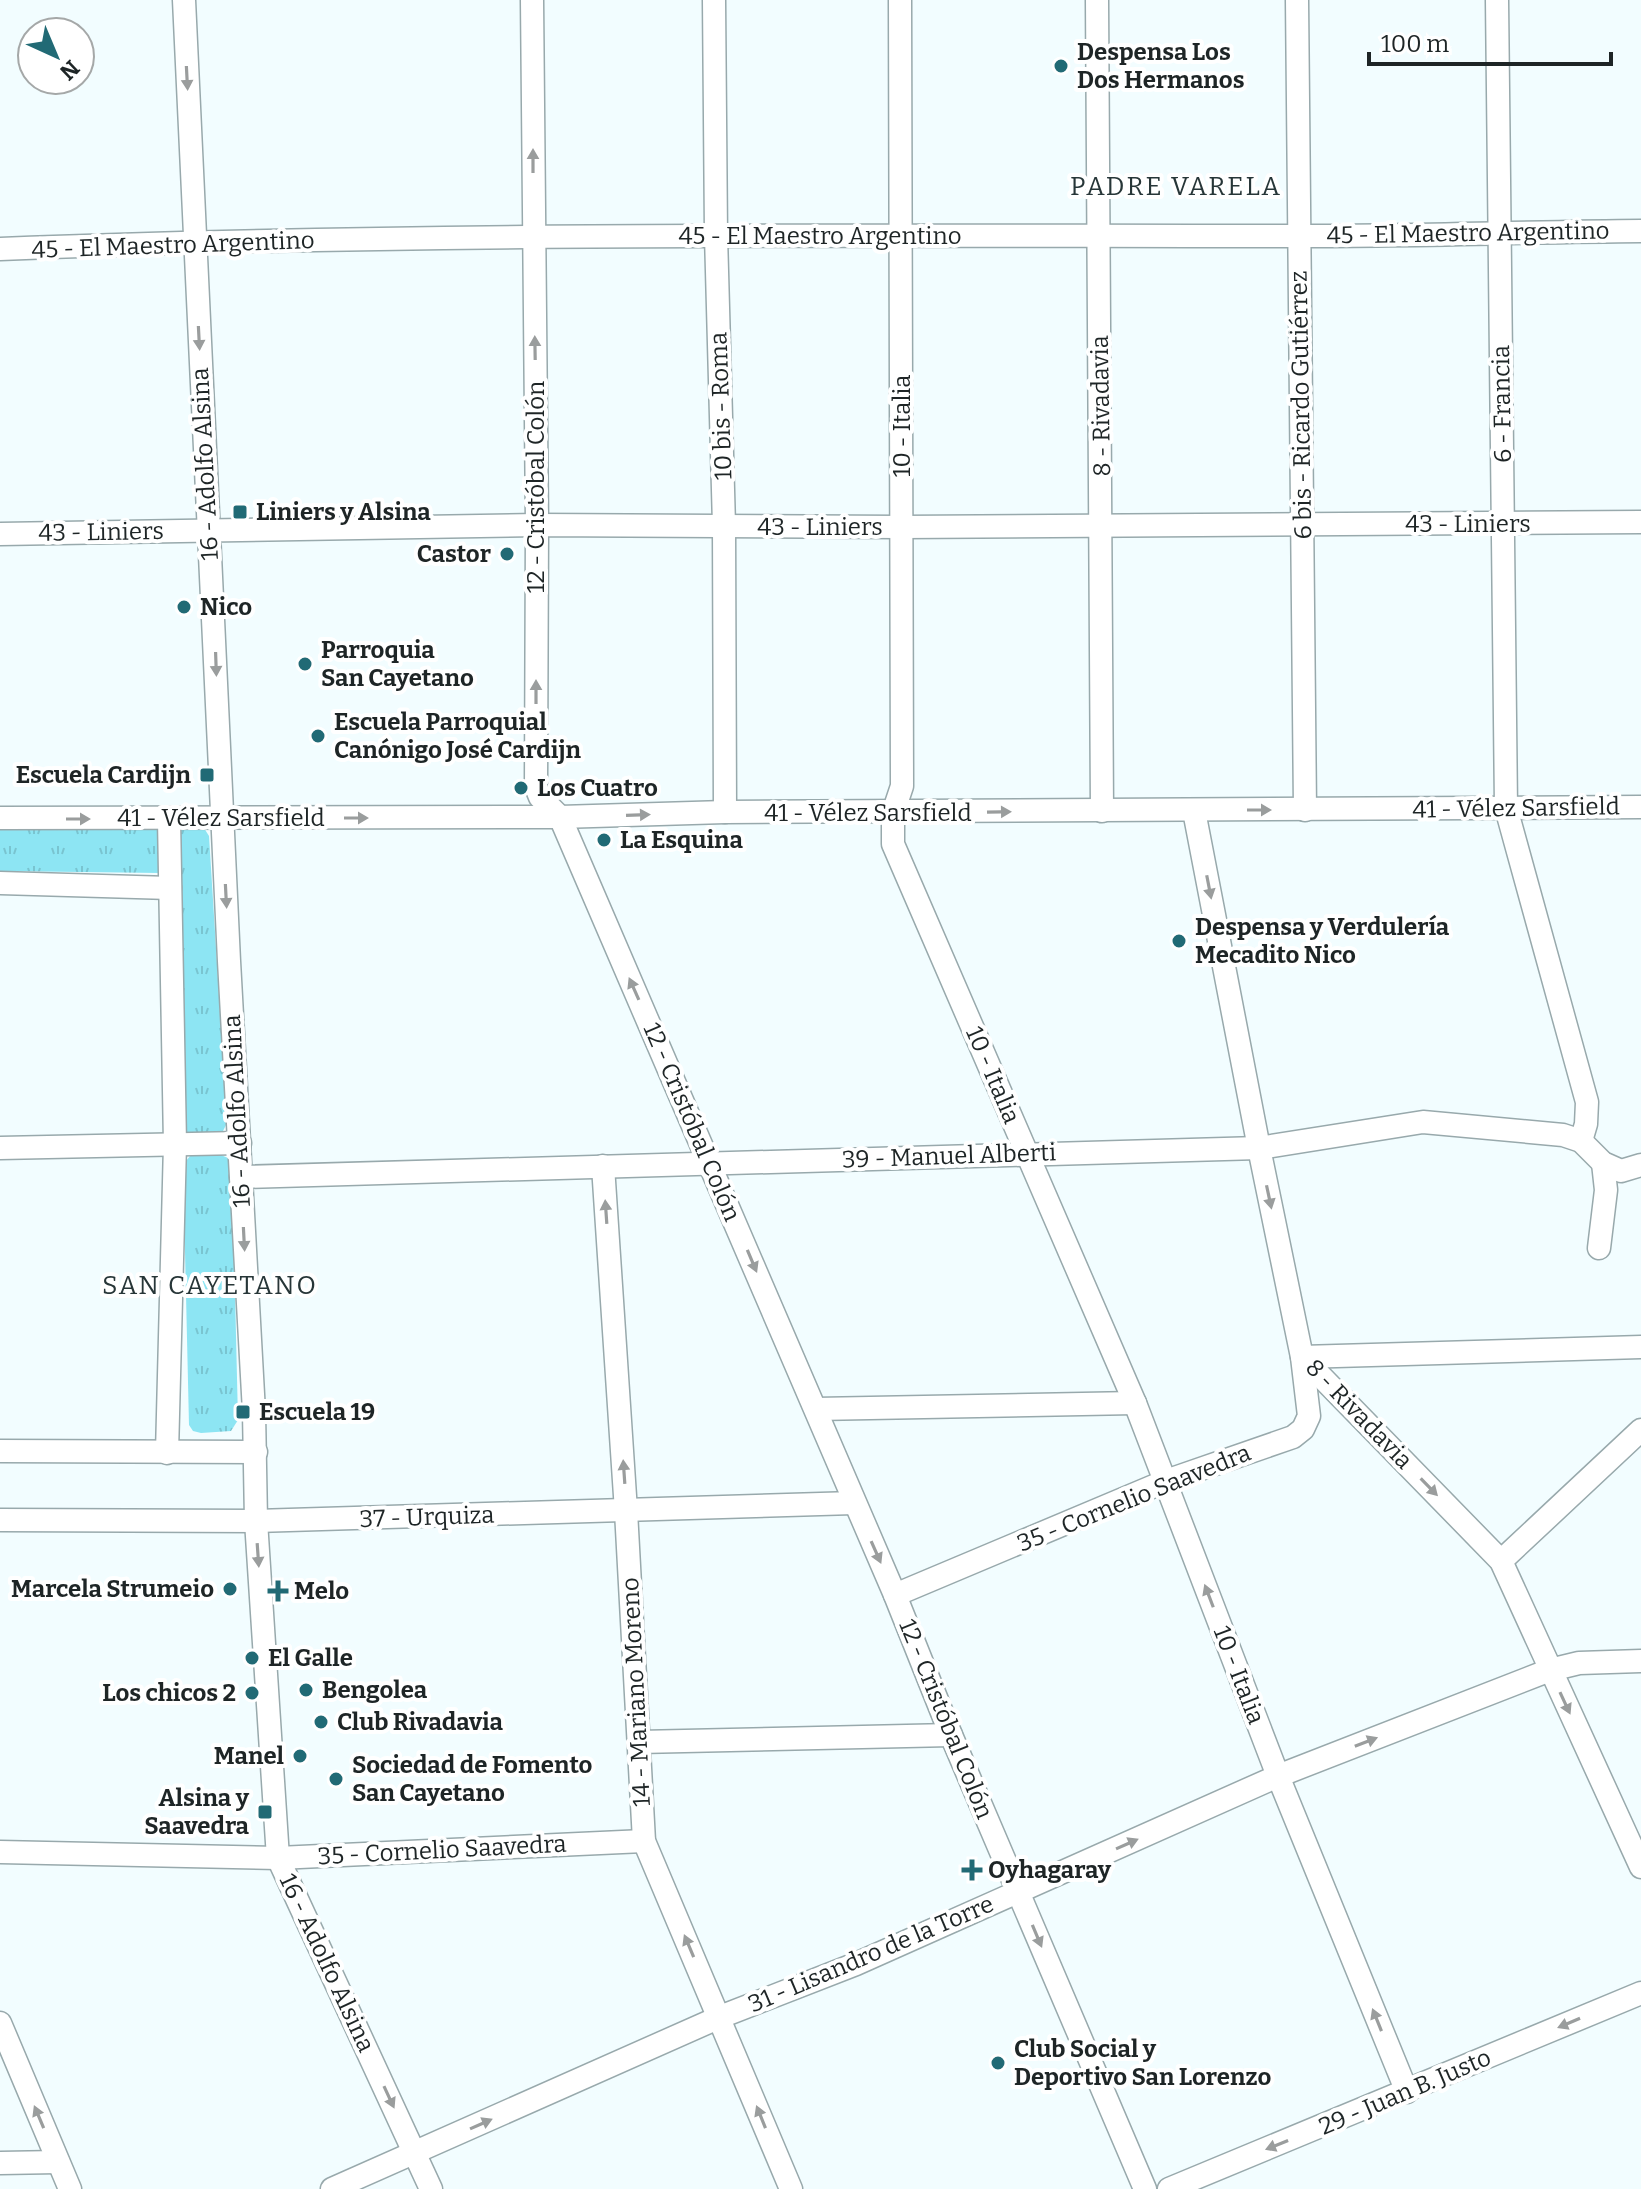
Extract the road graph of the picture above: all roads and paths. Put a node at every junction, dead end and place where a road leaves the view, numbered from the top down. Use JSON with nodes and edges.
{"nodes":[{"id":1,"x":184,"y":0,"type":"edge"},
{"id":2,"x":532,"y":0,"type":"edge"},
{"id":3,"x":714,"y":0,"type":"edge"},
{"id":4,"x":900,"y":0,"type":"edge"},
{"id":5,"x":1097,"y":0,"type":"edge"},
{"id":6,"x":1297,"y":0,"type":"edge"},
{"id":7,"x":1497,"y":0,"type":"edge"},
{"id":8,"x":1641,"y":231,"type":"edge"},
{"id":9,"x":1500,"y":232,"type":"junction"},
{"id":10,"x":716,"y":235,"type":"junction"},
{"id":11,"x":1099,"y":235,"type":"junction"},
{"id":12,"x":901,"y":236,"type":"junction"},
{"id":13,"x":1298,"y":236,"type":"junction"},
{"id":14,"x":534,"y":239,"type":"junction"},
{"id":15,"x":195,"y":242,"type":"junction"},
{"id":16,"x":0,"y":249,"type":"edge"},
{"id":17,"x":1641,"y":522,"type":"edge"},
{"id":18,"x":1503,"y":524,"type":"junction"},
{"id":19,"x":537,"y":525,"type":"junction"},
{"id":20,"x":1302,"y":525,"type":"junction"},
{"id":21,"x":724,"y":526,"type":"junction"},
{"id":22,"x":1102,"y":526,"type":"junction"},
{"id":23,"x":902,"y":527,"type":"junction"},
{"id":24,"x":208,"y":530,"type":"junction"},
{"id":25,"x":0,"y":534,"type":"edge"},
{"id":26,"x":1641,"y":807,"type":"edge"},
{"id":27,"x":1506,"y":808,"type":"junction"},
{"id":28,"x":1305,"y":810,"type":"junction"},
{"id":29,"x":1102,"y":811,"type":"junction"},
{"id":30,"x":1194,"y":811,"type":"junction"},
{"id":31,"x":725,"y":812,"type":"junction"},
{"id":32,"x":893,"y":813,"type":"junction"},
{"id":33,"x":560,"y":817,"type":"junction"},
{"id":34,"x":0,"y":818,"type":"edge"},
{"id":35,"x":222,"y":818,"type":"junction"},
{"id":36,"x":169,"y":819,"type":"junction"},
{"id":37,"x":0,"y":883,"type":"edge"},
{"id":38,"x":170,"y":888,"type":"junction"},
{"id":39,"x":1581,"y":1141,"type":"junction"},
{"id":40,"x":240,"y":1143,"type":"junction"},
{"id":41,"x":175,"y":1144,"type":"junction"},
{"id":42,"x":0,"y":1148,"type":"edge"},
{"id":43,"x":1259,"y":1148,"type":"junction"},
{"id":44,"x":1027,"y":1153,"type":"junction"},
{"id":45,"x":1603,"y":1163,"type":"junction"},
{"id":46,"x":710,"y":1164,"type":"junction"},
{"id":47,"x":1641,"y":1165,"type":"edge"},
{"id":48,"x":603,"y":1166,"type":"junction"},
{"id":49,"x":241,"y":1177,"type":"junction"},
{"id":50,"x":1599,"y":1248,"type":"dead end"},
{"id":51,"x":1641,"y":1347,"type":"edge"},
{"id":52,"x":1302,"y":1357,"type":"junction"},
{"id":53,"x":1135,"y":1403,"type":"junction"},
{"id":54,"x":816,"y":1409,"type":"junction"},
{"id":55,"x":1641,"y":1430,"type":"edge"},
{"id":56,"x":0,"y":1451,"type":"edge"},
{"id":57,"x":256,"y":1452,"type":"junction"},
{"id":58,"x":167,"y":1453,"type":"junction"},
{"id":59,"x":1166,"y":1481,"type":"junction"},
{"id":60,"x":854,"y":1503,"type":"junction"},
{"id":61,"x":626,"y":1511,"type":"junction"},
{"id":62,"x":0,"y":1520,"type":"edge"},
{"id":63,"x":256,"y":1521,"type":"junction"},
{"id":64,"x":1501,"y":1561,"type":"junction"},
{"id":65,"x":895,"y":1595,"type":"junction"},
{"id":66,"x":1641,"y":1661,"type":"edge"},
{"id":67,"x":1550,"y":1670,"type":"junction"},
{"id":68,"x":951,"y":1735,"type":"junction"},
{"id":69,"x":639,"y":1742,"type":"junction"},
{"id":70,"x":1278,"y":1776,"type":"junction"},
{"id":71,"x":644,"y":1841,"type":"junction"},
{"id":72,"x":0,"y":1852,"type":"edge"},
{"id":73,"x":278,"y":1858,"type":"junction"},
{"id":74,"x":1641,"y":1867,"type":"edge"},
{"id":75,"x":1018,"y":1893,"type":"junction"},
{"id":76,"x":1641,"y":1993,"type":"edge"},
{"id":77,"x":720,"y":2017,"type":"junction"},
{"id":78,"x":0,"y":2023,"type":"edge"},
{"id":79,"x":1407,"y":2092,"type":"junction"},
{"id":80,"x":416,"y":2153,"type":"junction"},
{"id":81,"x":58,"y":2162,"type":"junction"},
{"id":82,"x":0,"y":2163,"type":"edge"},
{"id":83,"x":70,"y":2189,"type":"edge"},
{"id":84,"x":332,"y":2189,"type":"edge"},
{"id":85,"x":431,"y":2189,"type":"edge"},
{"id":86,"x":791,"y":2189,"type":"edge"},
{"id":87,"x":1145,"y":2189,"type":"edge"},
{"id":88,"x":1169,"y":2189,"type":"edge"}],
"edges":[{"from":1,"to":15,"type":"street","name":"16 - Adolfo Alsina","one_way":true},
{"from":14,"to":2,"type":"street","name":"12 - Cristóbal Colón","one_way":true},
{"from":3,"to":10,"type":"street","name":"10 bis - Roma"},
{"from":4,"to":12,"type":"street","name":"10 - Italia"},
{"from":5,"to":11,"type":"street","name":"8 - Rivadavia"},
{"from":6,"to":13,"type":"street","name":"6 bis - Ricardo Gutiérrez"},
{"from":7,"to":9,"type":"street","name":"6 - Francia"},
{"from":8,"to":9,"type":"street","name":"45 - El Maestro Argentino"},
{"from":9,"to":13,"type":"street","name":"45 - El Maestro Argentino"},
{"from":9,"to":18,"type":"street","name":"6 - Francia"},
{"from":10,"to":12,"type":"street","name":"45 - El Maestro Argentino"},
{"from":10,"to":14,"type":"street","name":"45 - El Maestro Argentino"},
{"from":10,"to":21,"type":"street","name":"10 bis - Roma"},
{"from":11,"to":12,"type":"street","name":"45 - El Maestro Argentino"},
{"from":11,"to":13,"type":"street","name":"45 - El Maestro Argentino"},
{"from":11,"to":22,"type":"street","name":"8 - Rivadavia"},
{"from":12,"to":23,"type":"street","name":"10 - Italia"},
{"from":13,"to":20,"type":"street","name":"6 bis - Ricardo Gutiérrez"},
{"from":14,"to":15,"type":"street","name":"45 - El Maestro Argentino"},
{"from":19,"to":14,"type":"street","name":"12 - Cristóbal Colón","one_way":true},
{"from":15,"to":16,"type":"street","name":"45 - El Maestro Argentino"},
{"from":15,"to":24,"type":"street","name":"16 - Adolfo Alsina","one_way":true},
{"from":17,"to":18,"type":"street","name":"43 - Liniers"},
{"from":18,"to":20,"type":"street","name":"43 - Liniers"},
{"from":18,"to":27,"type":"street","name":"6 - Francia"},
{"from":19,"to":21,"type":"street","name":"43 - Liniers"},
{"from":19,"to":24,"type":"street","name":"43 - Liniers"},
{"from":33,"to":19,"type":"street","name":"12 - Cristóbal Colón","one_way":true},
{"from":20,"to":22,"type":"street","name":"43 - Liniers"},
{"from":20,"to":28,"type":"street","name":"6 bis - Ricardo Gutiérrez"},
{"from":21,"to":23,"type":"street","name":"43 - Liniers"},
{"from":21,"to":31,"type":"street","name":"10 bis - Roma"},
{"from":22,"to":23,"type":"street","name":"43 - Liniers"},
{"from":22,"to":29,"type":"street","name":"8 - Rivadavia"},
{"from":23,"to":32,"type":"street","name":"10 - Italia"},
{"from":24,"to":25,"type":"street","name":"43 - Liniers"},
{"from":24,"to":35,"type":"street","name":"16 - Adolfo Alsina","one_way":true},
{"from":26,"to":27,"type":"street","name":"41 - Vélez Sarsfield"},
{"from":27,"to":28,"type":"street","name":"41 - Vélez Sarsfield"},
{"from":27,"to":39,"type":"street"},
{"from":30,"to":28,"type":"street","name":"41 - Vélez Sarsfield","one_way":true},
{"from":29,"to":30,"type":"street","name":"41 - Vélez Sarsfield"},
{"from":32,"to":29,"type":"street","name":"41 - Vélez Sarsfield","one_way":true},
{"from":30,"to":43,"type":"street","name":"8 - Rivadavia","one_way":true},
{"from":31,"to":32,"type":"street","name":"41 - Vélez Sarsfield"},
{"from":33,"to":31,"type":"street","name":"41 - Vélez Sarsfield","one_way":true},
{"from":32,"to":44,"type":"street","name":"10 - Italia"},
{"from":35,"to":33,"type":"street","name":"41 - Vélez Sarsfield","one_way":true},
{"from":46,"to":33,"type":"street","name":"12 - Cristóbal Colón","one_way":true},
{"from":34,"to":36,"type":"street","name":"41 - Vélez Sarsfield","one_way":true},
{"from":35,"to":36,"type":"street","name":"41 - Vélez Sarsfield"},
{"from":35,"to":40,"type":"street","name":"16 - Adolfo Alsina","one_way":true},
{"from":36,"to":38,"type":"street"},
{"from":37,"to":38,"type":"street"},
{"from":38,"to":41,"type":"street"},
{"from":39,"to":43,"type":"street","name":"39 - Manuel Alberti"},
{"from":39,"to":45,"type":"street"},
{"from":40,"to":41,"type":"street"},
{"from":40,"to":49,"type":"street","name":"16 - Adolfo Alsina"},
{"from":41,"to":42,"type":"street"},
{"from":41,"to":58,"type":"street"},
{"from":43,"to":44,"type":"street","name":"39 - Manuel Alberti"},
{"from":43,"to":52,"type":"street","name":"8 - Rivadavia","one_way":true},
{"from":44,"to":46,"type":"street","name":"39 - Manuel Alberti"},
{"from":44,"to":53,"type":"street","name":"10 - Italia"},
{"from":45,"to":47,"type":"street"},
{"from":45,"to":50,"type":"street"},
{"from":46,"to":48,"type":"street","name":"39 - Manuel Alberti"},
{"from":46,"to":54,"type":"street","name":"12 - Cristóbal Colón","one_way":true},
{"from":48,"to":49,"type":"street","name":"39 - Manuel Alberti"},
{"from":61,"to":48,"type":"street","name":"14 - Mariano Moreno","one_way":true},
{"from":49,"to":57,"type":"street","name":"16 - Adolfo Alsina","one_way":true},
{"from":51,"to":52,"type":"street"},
{"from":52,"to":59,"type":"street","name":"35 - Cornelio Saavedra"},
{"from":52,"to":64,"type":"street","name":"8 - Rivadavia","one_way":true},
{"from":53,"to":54,"type":"street"},
{"from":53,"to":59,"type":"street","name":"10 - Italia"},
{"from":54,"to":60,"type":"street","name":"12 - Cristóbal Colón"},
{"from":55,"to":64,"type":"street"},
{"from":56,"to":58,"type":"street"},
{"from":57,"to":58,"type":"street"},
{"from":57,"to":63,"type":"street","name":"16 - Adolfo Alsina"},
{"from":59,"to":65,"type":"street","name":"35 - Cornelio Saavedra"},
{"from":70,"to":59,"type":"street","name":"10 - Italia","one_way":true},
{"from":60,"to":61,"type":"street","name":"37 - Urquiza"},
{"from":60,"to":65,"type":"street","name":"12 - Cristóbal Colón","one_way":true},
{"from":61,"to":63,"type":"street","name":"37 - Urquiza"},
{"from":61,"to":69,"type":"street","name":"14 - Mariano Moreno"},
{"from":62,"to":63,"type":"street","name":"37 - Urquiza"},
{"from":63,"to":73,"type":"street","name":"16 - Adolfo Alsina","one_way":true},
{"from":64,"to":67,"type":"street","name":"8 - Rivadavia"},
{"from":65,"to":68,"type":"street","name":"12 - Cristóbal Colón"},
{"from":66,"to":67,"type":"street","name":"31 - Lisandro de la Torre"},
{"from":70,"to":67,"type":"street","name":"31 - Lisandro de la Torre","one_way":true},
{"from":67,"to":74,"type":"street","name":"8 - Rivadavia","one_way":true},
{"from":68,"to":69,"type":"street"},
{"from":68,"to":75,"type":"street","name":"12 - Cristóbal Colón"},
{"from":69,"to":71,"type":"street","name":"14 - Mariano Moreno"},
{"from":75,"to":70,"type":"street","name":"31 - Lisandro de la Torre","one_way":true},
{"from":79,"to":70,"type":"street","name":"10 - Italia","one_way":true},
{"from":71,"to":73,"type":"street","name":"35 - Cornelio Saavedra"},
{"from":77,"to":71,"type":"street","name":"14 - Mariano Moreno","one_way":true},
{"from":72,"to":73,"type":"street","name":"35 - Cornelio Saavedra"},
{"from":73,"to":80,"type":"street","name":"16 - Adolfo Alsina","one_way":true},
{"from":75,"to":77,"type":"street","name":"31 - Lisandro de la Torre"},
{"from":75,"to":87,"type":"street","name":"12 - Cristóbal Colón","one_way":true},
{"from":76,"to":79,"type":"street","name":"29 - Juan B. Justo","one_way":true},
{"from":80,"to":77,"type":"street","name":"31 - Lisandro de la Torre","one_way":true},
{"from":86,"to":77,"type":"street","name":"14 - Mariano Moreno","one_way":true},
{"from":81,"to":78,"type":"street","one_way":true},
{"from":79,"to":88,"type":"street","name":"29 - Juan B. Justo","one_way":true},
{"from":80,"to":84,"type":"street","name":"31 - Lisandro de la Torre"},
{"from":80,"to":85,"type":"street","name":"16 - Adolfo Alsina"},
{"from":81,"to":82,"type":"street"},
{"from":81,"to":83,"type":"street"}]}
